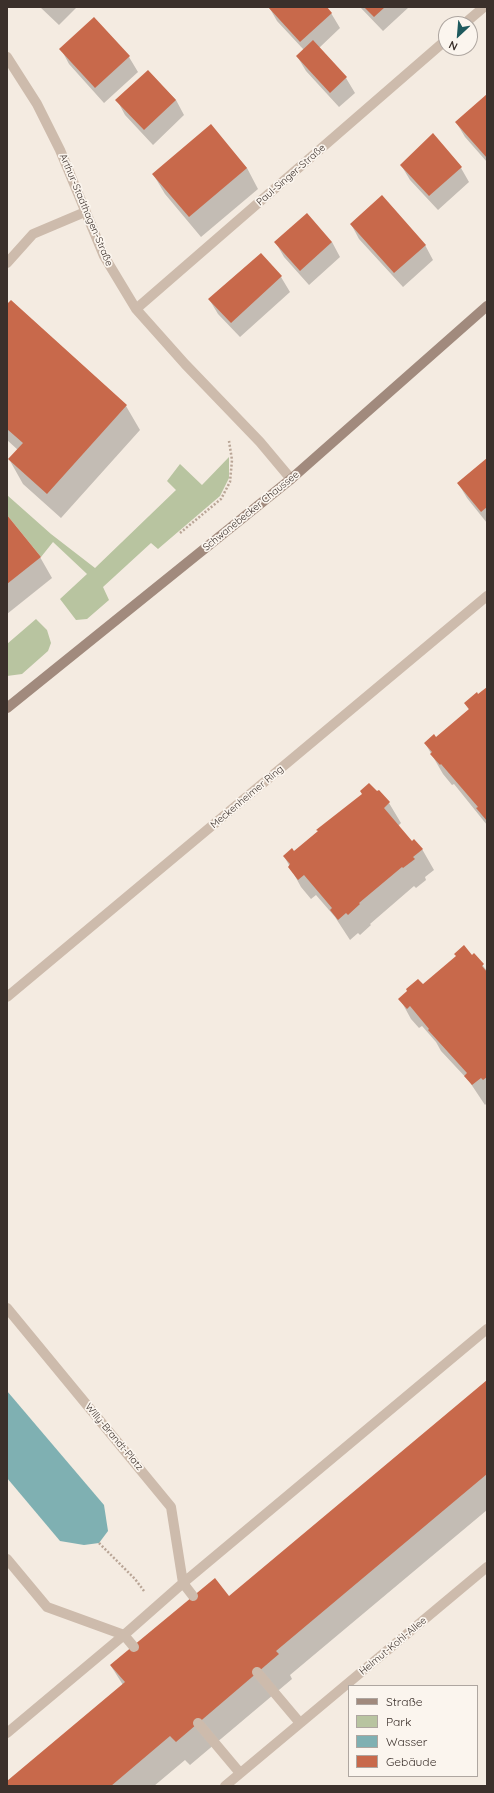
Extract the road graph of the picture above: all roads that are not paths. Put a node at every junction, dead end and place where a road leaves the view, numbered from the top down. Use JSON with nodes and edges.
{"nodes":[{"id":1,"x":484,"y":7,"type":"edge"},
{"id":2,"x":473,"y":16,"type":"edge"},
{"id":3,"x":438,"y":47,"type":"edge"},
{"id":4,"x":7,"y":57,"type":"edge"},
{"id":5,"x":85,"y":212,"type":"junction"},
{"id":6,"x":7,"y":263,"type":"edge"},
{"id":7,"x":487,"y":306,"type":"edge"},
{"id":8,"x":136,"y":309,"type":"junction"},
{"id":9,"x":291,"y":479,"type":"junction"},
{"id":10,"x":486,"y":599,"type":"edge"},
{"id":11,"x":8,"y":706,"type":"edge"},
{"id":12,"x":7,"y":997,"type":"edge"},
{"id":13,"x":7,"y":1308,"type":"edge"},
{"id":14,"x":487,"y":1329,"type":"edge"},
{"id":15,"x":7,"y":1559,"type":"edge"},
{"id":16,"x":487,"y":1567,"type":"edge"},
{"id":17,"x":183,"y":1583,"type":"junction"},
{"id":18,"x":193,"y":1596,"type":"dead end"},
{"id":19,"x":124,"y":1635,"type":"junction"},
{"id":20,"x":134,"y":1647,"type":"dead end"},
{"id":21,"x":257,"y":1672,"type":"dead end"},
{"id":22,"x":198,"y":1723,"type":"dead end"},
{"id":23,"x":300,"y":1723,"type":"junction"},
{"id":24,"x":7,"y":1733,"type":"edge"},
{"id":25,"x":240,"y":1773,"type":"junction"},
{"id":26,"x":225,"y":1786,"type":"edge"}],
"edges":[{"from":1,"to":2,"type":"street"},
{"from":3,"to":8,"type":"street","name":"Paul-Singer-Straße"},
{"from":4,"to":5,"type":"street","name":"Arthur-Stadthagen-Straße"},
{"from":5,"to":6,"type":"street"},
{"from":5,"to":8,"type":"street","name":"Arthur-Stadthagen-Straße"},
{"from":7,"to":9,"type":"main road","name":"Schwanebecker Chaussee"},
{"from":8,"to":9,"type":"street","name":"Arthur-Stadthagen-Straße"},
{"from":9,"to":11,"type":"main road","name":"Schwanebecker Chaussee"},
{"from":10,"to":12,"type":"street","name":"Meckenheimer Ring"},
{"from":13,"to":17,"type":"street","name":"Willy-Brandt-Platz"},
{"from":14,"to":17,"type":"street"},
{"from":15,"to":19,"type":"street"},
{"from":16,"to":23,"type":"street","name":"Helmut-Kohl-Allee"},
{"from":17,"to":18,"type":"street"},
{"from":17,"to":19,"type":"street"},
{"from":19,"to":20,"type":"street"},
{"from":19,"to":24,"type":"street"},
{"from":21,"to":23,"type":"street"},
{"from":22,"to":25,"type":"street"},
{"from":23,"to":25,"type":"street","name":"Helmut-Kohl-Allee"},
{"from":25,"to":26,"type":"street","name":"Helmut-Kohl-Allee"}]}
